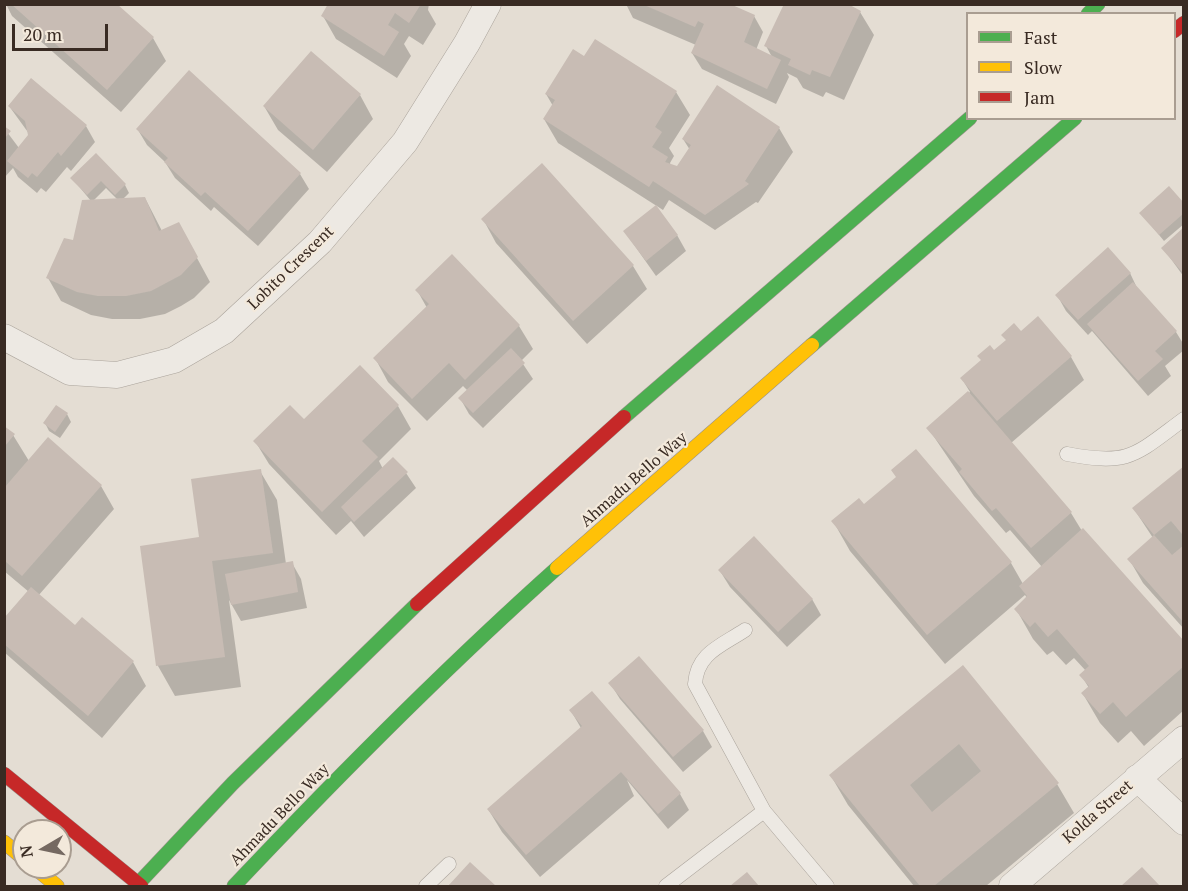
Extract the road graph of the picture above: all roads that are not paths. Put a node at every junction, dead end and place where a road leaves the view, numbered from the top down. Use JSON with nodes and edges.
{"nodes":[{"id":1,"x":488,"y":4,"type":"edge"},
{"id":2,"x":967,"y":120,"type":"edge"},
{"id":3,"x":1073,"y":120,"type":"edge"},
{"id":4,"x":4,"y":337,"type":"edge"},
{"id":5,"x":1184,"y":419,"type":"edge"},
{"id":6,"x":1067,"y":454,"type":"dead end"},
{"id":7,"x":745,"y":630,"type":"dead end"},
{"id":8,"x":1184,"y":738,"type":"edge"},
{"id":9,"x":4,"y":774,"type":"edge"},
{"id":10,"x":1137,"y":778,"type":"junction"},
{"id":11,"x":764,"y":811,"type":"junction"},
{"id":12,"x":1184,"y":822,"type":"edge"},
{"id":13,"x":449,"y":864,"type":"dead end"},
{"id":14,"x":139,"y":886,"type":"edge"},
{"id":15,"x":234,"y":886,"type":"edge"},
{"id":16,"x":426,"y":886,"type":"edge"},
{"id":17,"x":666,"y":886,"type":"edge"},
{"id":18,"x":827,"y":886,"type":"edge"},
{"id":19,"x":1012,"y":886,"type":"edge"}],
"edges":[{"from":1,"to":4,"type":"street","name":"Lobito Crescent"},
{"from":2,"to":14,"type":"main road"},
{"from":3,"to":15,"type":"main road","name":"Ahmadu Bello Way"},
{"from":5,"to":6,"type":"lane"},
{"from":7,"to":11,"type":"lane"},
{"from":8,"to":10,"type":"street","name":"Kolda Street"},
{"from":9,"to":14,"type":"main road"},
{"from":10,"to":12,"type":"street"},
{"from":10,"to":19,"type":"street","name":"Kolda Street"},
{"from":11,"to":17,"type":"lane"},
{"from":11,"to":18,"type":"lane"},
{"from":13,"to":16,"type":"lane"}]}
